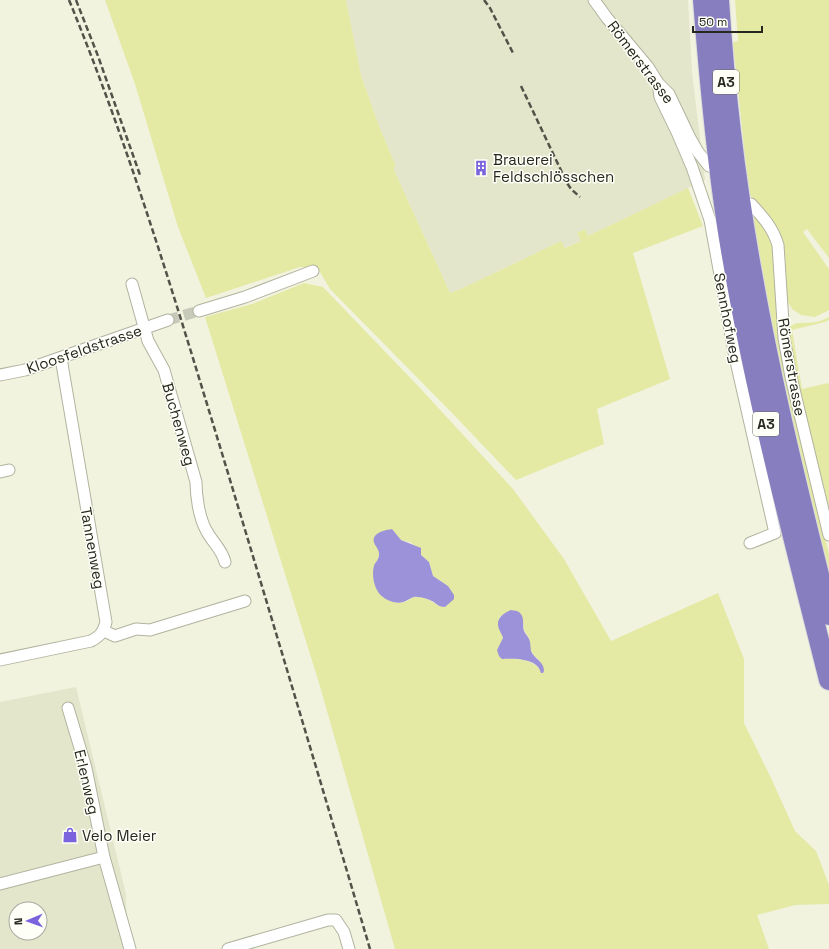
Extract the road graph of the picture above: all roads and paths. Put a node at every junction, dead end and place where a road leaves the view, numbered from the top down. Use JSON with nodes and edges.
{"nodes":[{"id":1,"x":594,"y":0,"type":"edge"},
{"id":2,"x":703,"y":0,"type":"edge"},
{"id":3,"x":719,"y":0,"type":"edge"},
{"id":4,"x":658,"y":84,"type":"junction"},
{"id":5,"x":709,"y":166,"type":"dead end"},
{"id":6,"x":751,"y":204,"type":"dead end"},
{"id":7,"x":313,"y":271,"type":"dead end"},
{"id":8,"x":132,"y":284,"type":"dead end"},
{"id":9,"x":199,"y":311,"type":"tunnel mouth"},
{"id":10,"x":168,"y":320,"type":"tunnel mouth"},
{"id":11,"x":144,"y":328,"type":"junction"},
{"id":12,"x":61,"y":358,"type":"junction"},
{"id":13,"x":0,"y":375,"type":"edge"},
{"id":14,"x":829,"y":535,"type":"edge"},
{"id":15,"x":750,"y":543,"type":"dead end"},
{"id":16,"x":225,"y":562,"type":"dead end"},
{"id":17,"x":245,"y":601,"type":"dead end"},
{"id":18,"x":829,"y":615,"type":"edge"},
{"id":19,"x":104,"y":631,"type":"junction"},
{"id":20,"x":0,"y":660,"type":"edge"},
{"id":21,"x":829,"y":680,"type":"edge"},
{"id":22,"x":68,"y":708,"type":"dead end"},
{"id":23,"x":104,"y":857,"type":"junction"},
{"id":24,"x":0,"y":884,"type":"edge"},
{"id":25,"x":130,"y":949,"type":"edge"},
{"id":26,"x":228,"y":949,"type":"edge"},
{"id":27,"x":348,"y":949,"type":"edge"}],
"edges":[{"from":1,"to":4,"type":"street","name":"Römerstrasse"},
{"from":2,"to":21,"type":"highway","number":"A3"},
{"from":3,"to":18,"type":"highway","number":"A3"},
{"from":4,"to":5,"type":"street","name":"Römerstrasse"},
{"from":4,"to":15,"type":"street","name":"Sennhofweg"},
{"from":6,"to":14,"type":"street","name":"Römerstrasse"},
{"from":7,"to":9,"type":"street"},
{"from":8,"to":11,"type":"street","name":"Buchenweg"},
{"from":10,"to":11,"type":"street","name":"Kloosfeldstrasse"},
{"from":11,"to":12,"type":"street","name":"Kloosfeldstrasse"},
{"from":11,"to":16,"type":"street","name":"Buchenweg"},
{"from":12,"to":13,"type":"street","name":"Kloosfeldstrasse"},
{"from":12,"to":19,"type":"street","name":"Tannenweg"},
{"from":17,"to":19,"type":"street"},
{"from":19,"to":20,"type":"street"},
{"from":22,"to":23,"type":"street","name":"Erlenweg"},
{"from":23,"to":24,"type":"street"},
{"from":23,"to":25,"type":"street","name":"Erlenweg"},
{"from":26,"to":27,"type":"street"}]}
